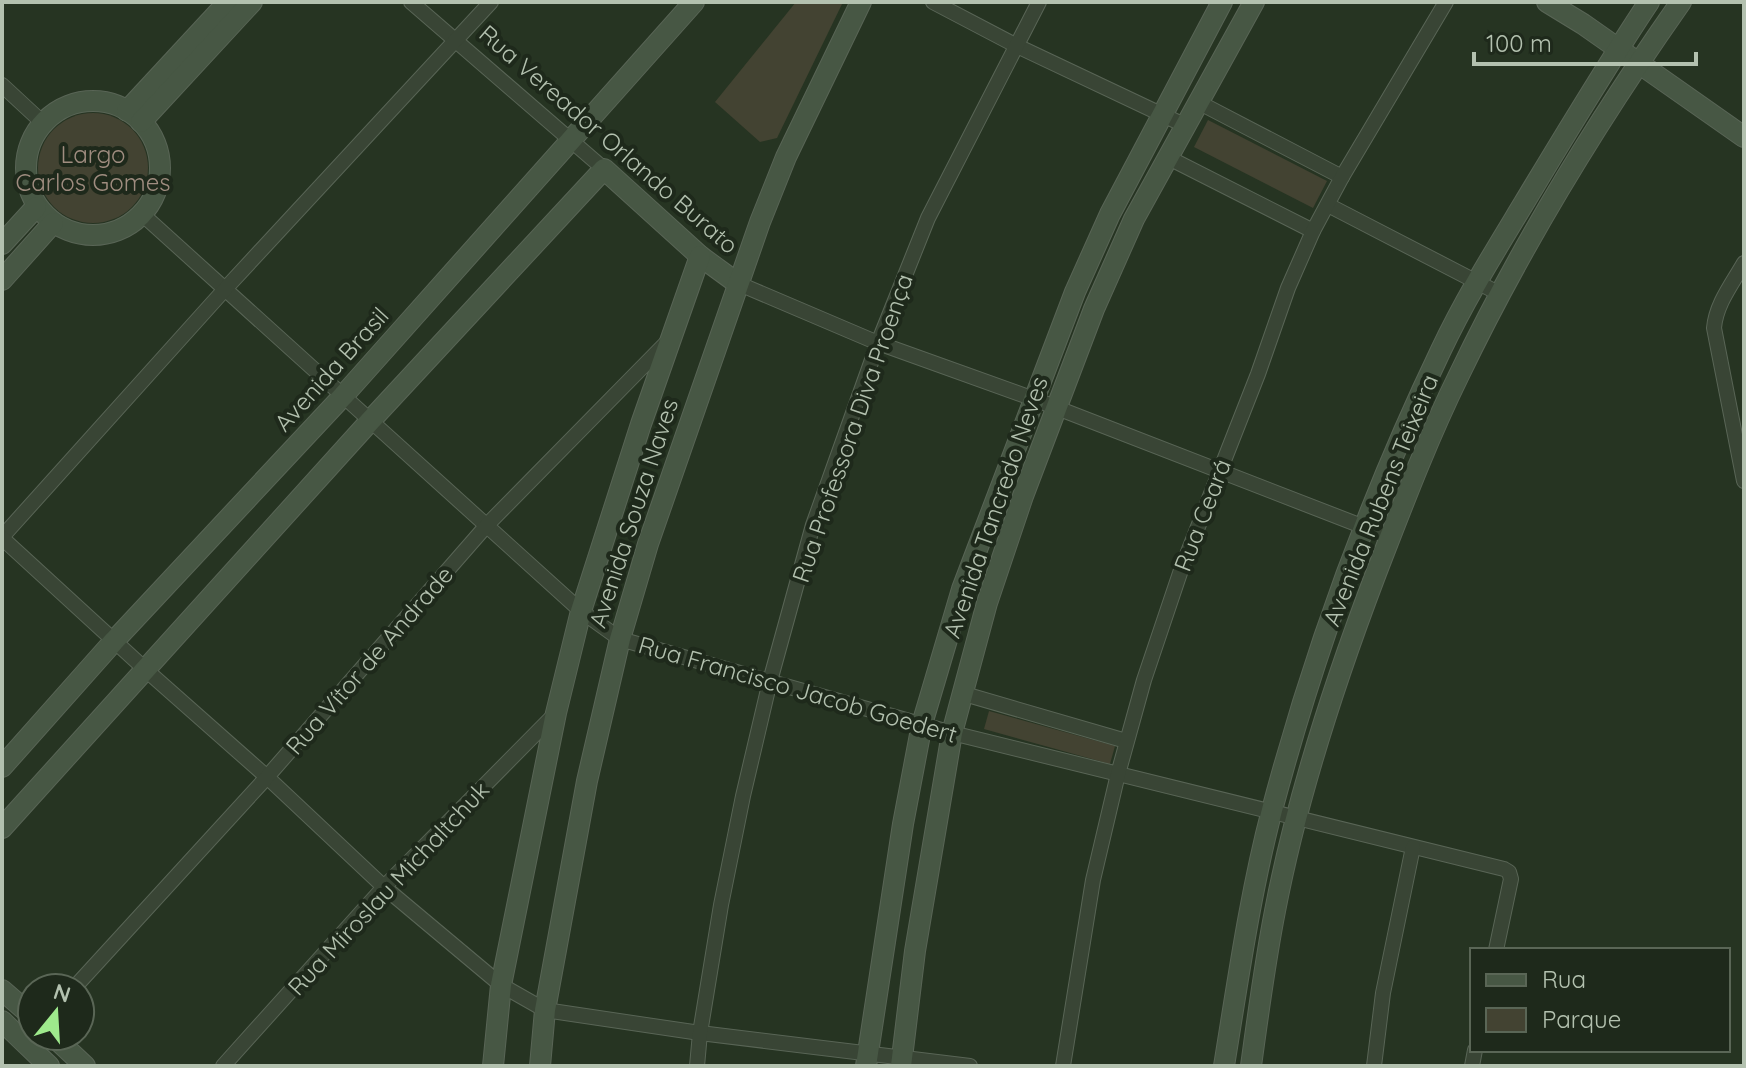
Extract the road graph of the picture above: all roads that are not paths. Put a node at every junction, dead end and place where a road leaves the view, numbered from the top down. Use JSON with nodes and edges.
{"nodes":[{"id":1,"x":228,"y":2,"type":"edge"},
{"id":2,"x":252,"y":2,"type":"edge"},
{"id":3,"x":411,"y":2,"type":"edge"},
{"id":4,"x":491,"y":2,"type":"edge"},
{"id":5,"x":694,"y":2,"type":"edge"},
{"id":6,"x":861,"y":2,"type":"edge"},
{"id":7,"x":933,"y":2,"type":"edge"},
{"id":8,"x":1039,"y":2,"type":"edge"},
{"id":9,"x":1222,"y":2,"type":"edge"},
{"id":10,"x":1254,"y":2,"type":"edge"},
{"id":11,"x":1446,"y":2,"type":"edge"},
{"id":12,"x":1547,"y":2,"type":"edge"},
{"id":13,"x":1649,"y":2,"type":"edge"},
{"id":14,"x":1681,"y":2,"type":"edge"},
{"id":15,"x":457,"y":40,"type":"junction"},
{"id":16,"x":1015,"y":45,"type":"junction"},
{"id":17,"x":1617,"y":50,"type":"junction"},
{"id":18,"x":1637,"y":64,"type":"junction"},
{"id":19,"x":2,"y":85,"type":"edge"},
{"id":20,"x":1198,"y":102,"type":"junction"},
{"id":21,"x":1163,"y":114,"type":"junction"},
{"id":22,"x":134,"y":116,"type":"junction"},
{"id":23,"x":43,"y":123,"type":"junction"},
{"id":24,"x":1184,"y":125,"type":"junction"},
{"id":25,"x":1744,"y":137,"type":"edge"},
{"id":26,"x":571,"y":141,"type":"junction"},
{"id":27,"x":1167,"y":157,"type":"junction"},
{"id":28,"x":604,"y":169,"type":"junction"},
{"id":29,"x":1342,"y":177,"type":"junction"},
{"id":30,"x":1328,"y":205,"type":"junction"},
{"id":31,"x":36,"y":207,"type":"junction"},
{"id":32,"x":142,"y":214,"type":"junction"},
{"id":33,"x":53,"y":223,"type":"junction"},
{"id":34,"x":1313,"y":231,"type":"junction"},
{"id":35,"x":2,"y":244,"type":"edge"},
{"id":36,"x":700,"y":256,"type":"junction"},
{"id":37,"x":1744,"y":263,"type":"edge"},
{"id":38,"x":2,"y":280,"type":"edge"},
{"id":39,"x":1476,"y":282,"type":"junction"},
{"id":40,"x":737,"y":283,"type":"junction"},
{"id":41,"x":226,"y":288,"type":"junction"},
{"id":42,"x":1500,"y":294,"type":"junction"},
{"id":43,"x":670,"y":339,"type":"junction"},
{"id":44,"x":878,"y":343,"type":"junction"},
{"id":45,"x":343,"y":396,"type":"junction"},
{"id":46,"x":1034,"y":399,"type":"junction"},
{"id":47,"x":1055,"y":407,"type":"junction"},
{"id":48,"x":371,"y":420,"type":"junction"},
{"id":49,"x":1218,"y":471,"type":"junction"},
{"id":50,"x":1744,"y":481,"type":"edge"},
{"id":51,"x":487,"y":525,"type":"junction"},
{"id":52,"x":1364,"y":527,"type":"junction"},
{"id":53,"x":2,"y":537,"type":"edge"},
{"id":54,"x":1390,"y":537,"type":"junction"},
{"id":55,"x":581,"y":611,"type":"junction"},
{"id":56,"x":620,"y":639,"type":"junction"},
{"id":57,"x":114,"y":641,"type":"junction"},
{"id":58,"x":146,"y":670,"type":"junction"},
{"id":59,"x":770,"y":681,"type":"junction"},
{"id":60,"x":961,"y":693,"type":"junction"},
{"id":61,"x":556,"y":713,"type":"junction"},
{"id":62,"x":922,"y":724,"type":"junction"},
{"id":63,"x":952,"y":733,"type":"junction"},
{"id":64,"x":1126,"y":741,"type":"junction"},
{"id":65,"x":2,"y":767,"type":"edge"},
{"id":66,"x":1118,"y":774,"type":"junction"},
{"id":67,"x":267,"y":777,"type":"junction"},
{"id":68,"x":1272,"y":812,"type":"junction"},
{"id":69,"x":1297,"y":816,"type":"junction"},
{"id":70,"x":2,"y":828,"type":"edge"},
{"id":71,"x":1413,"y":847,"type":"junction"},
{"id":72,"x":384,"y":887,"type":"junction"},
{"id":73,"x":1496,"y":948,"type":"edge"},
{"id":74,"x":89,"y":972,"type":"edge"},
{"id":75,"x":501,"y":985,"type":"junction"},
{"id":76,"x":545,"y":1010,"type":"junction"},
{"id":77,"x":700,"y":1033,"type":"junction"},
{"id":78,"x":70,"y":1052,"type":"edge"},
{"id":79,"x":867,"y":1061,"type":"edge"},
{"id":80,"x":902,"y":1062,"type":"edge"},
{"id":81,"x":85,"y":1066,"type":"edge"},
{"id":82,"x":223,"y":1066,"type":"edge"},
{"id":83,"x":493,"y":1066,"type":"edge"},
{"id":84,"x":540,"y":1066,"type":"edge"},
{"id":85,"x":697,"y":1066,"type":"edge"},
{"id":86,"x":970,"y":1066,"type":"edge"},
{"id":87,"x":1063,"y":1066,"type":"edge"},
{"id":88,"x":1224,"y":1066,"type":"edge"},
{"id":89,"x":1251,"y":1066,"type":"edge"},
{"id":90,"x":1374,"y":1066,"type":"edge"}],
"edges":[{"from":1,"to":22,"type":"street"},
{"from":2,"to":22,"type":"street"},
{"from":3,"to":15,"type":"street","name":"Rua Vereador Orlando Burato"},
{"from":4,"to":15,"type":"street"},
{"from":5,"to":26,"type":"street","name":"Avenida Brasil"},
{"from":6,"to":40,"type":"street","name":"Avenida Souza Naves"},
{"from":7,"to":16,"type":"street"},
{"from":8,"to":16,"type":"street","name":"Rua Professora Diva Proença"},
{"from":9,"to":21,"type":"street","name":"Avenida Tancredo Neves"},
{"from":10,"to":20,"type":"street","name":"Avenida Tancredo Neves"},
{"from":11,"to":29,"type":"street","name":"Rua Ceará"},
{"from":12,"to":17,"type":"street"},
{"from":13,"to":17,"type":"street","name":"Avenida Rubens Teixeira"},
{"from":14,"to":18,"type":"street","name":"Avenida Rubens Teixeira"},
{"from":15,"to":26,"type":"street","name":"Rua Vereador Orlando Burato"},
{"from":15,"to":41,"type":"street"},
{"from":16,"to":21,"type":"street"},
{"from":16,"to":44,"type":"street","name":"Rua Professora Diva Proença"},
{"from":17,"to":18,"type":"street"},
{"from":17,"to":39,"type":"street","name":"Avenida Rubens Teixeira"},
{"from":18,"to":25,"type":"street"},
{"from":18,"to":42,"type":"street","name":"Avenida Rubens Teixeira"},
{"from":19,"to":23,"type":"street"},
{"from":20,"to":24,"type":"street","name":"Avenida Tancredo Neves"},
{"from":20,"to":29,"type":"street"},
{"from":21,"to":24,"type":"street"},
{"from":21,"to":46,"type":"street","name":"Avenida Tancredo Neves"},
{"from":22,"to":23,"type":"street"},
{"from":22,"to":32,"type":"street"},
{"from":23,"to":31,"type":"street"},
{"from":24,"to":27,"type":"street","name":"Avenida Tancredo Neves"},
{"from":26,"to":28,"type":"street","name":"Rua Vereador Orlando Burato"},
{"from":26,"to":45,"type":"street","name":"Avenida Brasil"},
{"from":27,"to":34,"type":"street"},
{"from":27,"to":47,"type":"street","name":"Avenida Tancredo Neves"},
{"from":28,"to":36,"type":"street","name":"Rua Vereador Orlando Burato"},
{"from":28,"to":48,"type":"street"},
{"from":29,"to":30,"type":"street","name":"Rua Ceará"},
{"from":30,"to":34,"type":"street","name":"Rua Ceará"},
{"from":30,"to":39,"type":"street"},
{"from":31,"to":33,"type":"street"},
{"from":31,"to":35,"type":"street"},
{"from":32,"to":33,"type":"street"},
{"from":32,"to":41,"type":"street","name":"Rua Francisco Jacob Goedert"},
{"from":33,"to":38,"type":"street"},
{"from":34,"to":49,"type":"street","name":"Rua Ceará"},
{"from":36,"to":40,"type":"street","name":"Rua Vereador Orlando Burato"},
{"from":36,"to":43,"type":"street","name":"Avenida Souza Naves"},
{"from":37,"to":50,"type":"street"},
{"from":39,"to":42,"type":"street"},
{"from":39,"to":52,"type":"street","name":"Avenida Rubens Teixeira"},
{"from":40,"to":44,"type":"street"},
{"from":40,"to":56,"type":"street","name":"Avenida Souza Naves"},
{"from":41,"to":45,"type":"street","name":"Rua Francisco Jacob Goedert"},
{"from":41,"to":53,"type":"street"},
{"from":42,"to":54,"type":"street","name":"Avenida Rubens Teixeira"},
{"from":43,"to":51,"type":"street","name":"Rua Vítor de Andrade"},
{"from":43,"to":55,"type":"street","name":"Avenida Souza Naves"},
{"from":44,"to":46,"type":"street"},
{"from":44,"to":59,"type":"street","name":"Rua Professora Diva Proença"},
{"from":45,"to":48,"type":"street","name":"Rua Francisco Jacob Goedert"},
{"from":45,"to":57,"type":"street","name":"Avenida Brasil"},
{"from":46,"to":47,"type":"street"},
{"from":46,"to":62,"type":"street","name":"Avenida Tancredo Neves"},
{"from":47,"to":49,"type":"street"},
{"from":47,"to":60,"type":"street","name":"Avenida Tancredo Neves"},
{"from":48,"to":51,"type":"street","name":"Rua Francisco Jacob Goedert"},
{"from":48,"to":58,"type":"street"},
{"from":49,"to":52,"type":"street"},
{"from":49,"to":64,"type":"street","name":"Rua Ceará"},
{"from":51,"to":55,"type":"street","name":"Rua Francisco Jacob Goedert"},
{"from":51,"to":67,"type":"street","name":"Rua Vítor de Andrade"},
{"from":52,"to":54,"type":"street"},
{"from":52,"to":68,"type":"street","name":"Avenida Rubens Teixeira"},
{"from":53,"to":57,"type":"street"},
{"from":54,"to":69,"type":"street","name":"Avenida Rubens Teixeira"},
{"from":55,"to":56,"type":"street","name":"Rua Francisco Jacob Goedert"},
{"from":55,"to":61,"type":"street","name":"Avenida Souza Naves"},
{"from":56,"to":59,"type":"street","name":"Rua Francisco Jacob Goedert"},
{"from":56,"to":76,"type":"street","name":"Avenida Souza Naves"},
{"from":57,"to":58,"type":"street"},
{"from":57,"to":65,"type":"street","name":"Avenida Brasil"},
{"from":58,"to":67,"type":"street"},
{"from":58,"to":70,"type":"street"},
{"from":59,"to":62,"type":"street","name":"Rua Francisco Jacob Goedert"},
{"from":59,"to":77,"type":"street","name":"Rua Professora Diva Proença"},
{"from":60,"to":63,"type":"street","name":"Avenida Tancredo Neves"},
{"from":60,"to":64,"type":"street","name":"Rua Francisco Jacob Goedert"},
{"from":61,"to":72,"type":"street","name":"Rua Miroslau Michaltchuk"},
{"from":61,"to":75,"type":"street","name":"Avenida Souza Naves"},
{"from":62,"to":63,"type":"street","name":"Rua Francisco Jacob Goedert"},
{"from":62,"to":79,"type":"street","name":"Avenida Tancredo Neves"},
{"from":63,"to":66,"type":"street","name":"Rua Francisco Jacob Goedert"},
{"from":63,"to":80,"type":"street","name":"Avenida Tancredo Neves"},
{"from":64,"to":66,"type":"street","name":"Rua Ceará"},
{"from":66,"to":68,"type":"street","name":"Rua Francisco Jacob Goedert"},
{"from":66,"to":87,"type":"street","name":"Rua Ceará"},
{"from":67,"to":72,"type":"street"},
{"from":67,"to":74,"type":"street","name":"Rua Vítor de Andrade"},
{"from":68,"to":69,"type":"street","name":"Rua Francisco Jacob Goedert"},
{"from":68,"to":88,"type":"street","name":"Avenida Rubens Teixeira"},
{"from":69,"to":71,"type":"street","name":"Rua Francisco Jacob Goedert"},
{"from":69,"to":89,"type":"street","name":"Avenida Rubens Teixeira"},
{"from":71,"to":73,"type":"street","name":"Rua Francisco Jacob Goedert"},
{"from":71,"to":90,"type":"street"},
{"from":72,"to":75,"type":"street"},
{"from":72,"to":82,"type":"street","name":"Rua Miroslau Michaltchuk"},
{"from":75,"to":76,"type":"street"},
{"from":75,"to":83,"type":"street","name":"Avenida Souza Naves"},
{"from":76,"to":77,"type":"street"},
{"from":76,"to":84,"type":"street","name":"Avenida Souza Naves"},
{"from":77,"to":79,"type":"street"},
{"from":77,"to":85,"type":"street","name":"Rua Professora Diva Proença"},
{"from":78,"to":81,"type":"street"},
{"from":79,"to":80,"type":"street"},
{"from":80,"to":86,"type":"street"}]}
